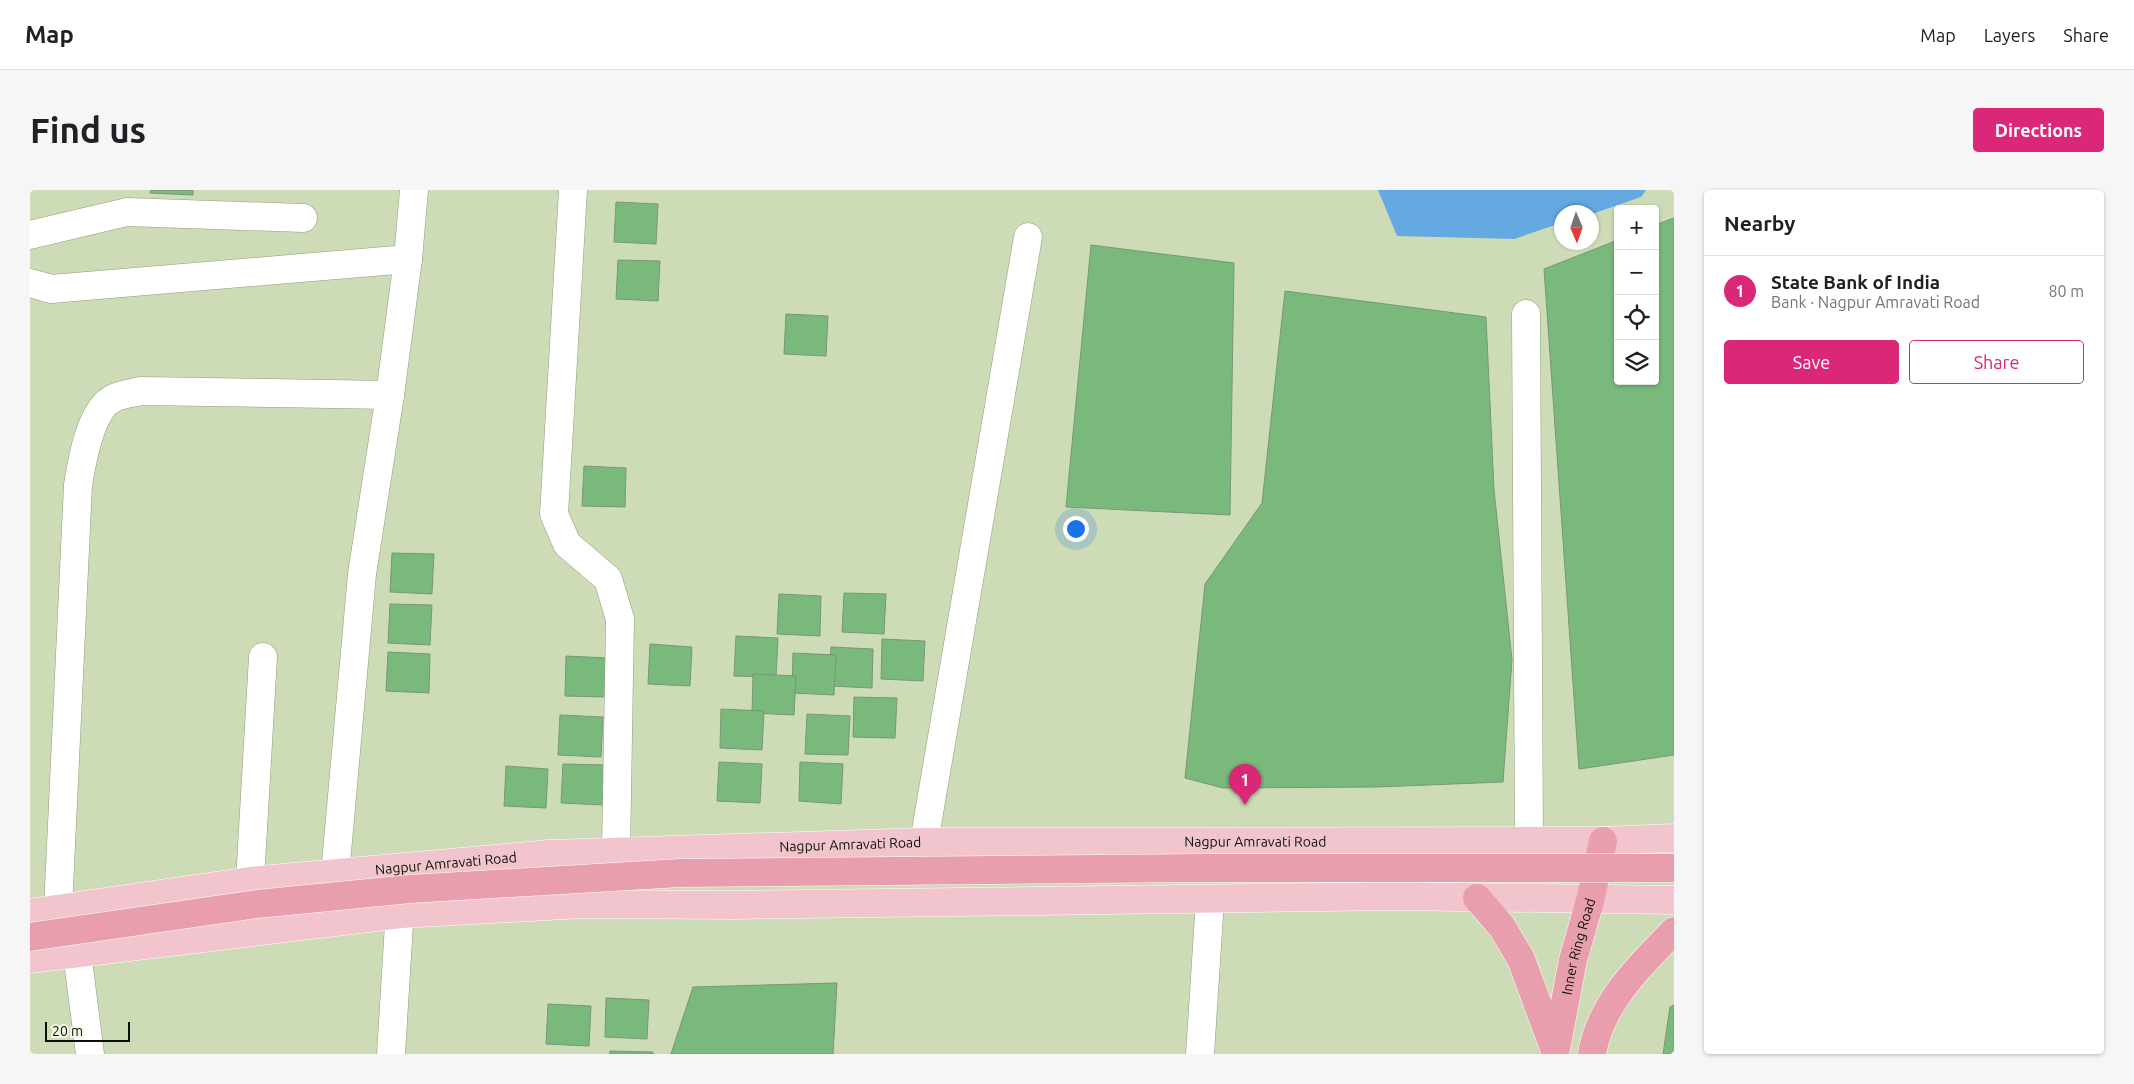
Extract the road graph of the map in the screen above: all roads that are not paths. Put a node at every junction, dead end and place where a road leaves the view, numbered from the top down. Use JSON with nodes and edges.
{"nodes":[{"id":1,"x":414,"y":190,"type":"edge"},
{"id":2,"x":573,"y":190,"type":"edge"},
{"id":3,"x":303,"y":218,"type":"dead end"},
{"id":4,"x":31,"y":234,"type":"edge"},
{"id":5,"x":1028,"y":237,"type":"dead end"},
{"id":6,"x":408,"y":259,"type":"junction"},
{"id":7,"x":30,"y":283,"type":"edge"},
{"id":8,"x":1526,"y":314,"type":"dead end"},
{"id":9,"x":390,"y":395,"type":"junction"},
{"id":10,"x":263,"y":657,"type":"dead end"},
{"id":11,"x":1674,"y":838,"type":"edge"},
{"id":12,"x":1529,"y":840,"type":"junction"},
{"id":13,"x":1603,"y":841,"type":"junction"},
{"id":14,"x":924,"y":842,"type":"junction"},
{"id":15,"x":616,"y":852,"type":"junction"},
{"id":16,"x":401,"y":868,"type":"junction"},
{"id":17,"x":1674,"y":868,"type":"edge"},
{"id":18,"x":335,"y":874,"type":"junction"},
{"id":19,"x":250,"y":881,"type":"junction"},
{"id":20,"x":1477,"y":898,"type":"junction"},
{"id":21,"x":1210,"y":900,"type":"junction"},
{"id":22,"x":1674,"y":900,"type":"edge"},
{"id":23,"x":1590,"y":901,"type":"junction"},
{"id":24,"x":58,"y":909,"type":"junction"},
{"id":25,"x":30,"y":913,"type":"edge"},
{"id":26,"x":401,"y":914,"type":"junction"},
{"id":27,"x":1674,"y":931,"type":"edge"},
{"id":28,"x":30,"y":937,"type":"edge"},
{"id":29,"x":77,"y":953,"type":"junction"},
{"id":30,"x":30,"y":959,"type":"edge"},
{"id":31,"x":1556,"y":1053,"type":"edge"},
{"id":32,"x":90,"y":1054,"type":"edge"},
{"id":33,"x":391,"y":1054,"type":"edge"},
{"id":34,"x":1200,"y":1054,"type":"edge"},
{"id":35,"x":1592,"y":1054,"type":"edge"}],
"edges":[{"from":1,"to":6,"type":"street"},
{"from":2,"to":15,"type":"street"},
{"from":3,"to":4,"type":"street"},
{"from":5,"to":14,"type":"street"},
{"from":6,"to":7,"type":"street"},
{"from":6,"to":9,"type":"street"},
{"from":8,"to":12,"type":"street"},
{"from":9,"to":18,"type":"street"},
{"from":9,"to":24,"type":"street"},
{"from":10,"to":19,"type":"street"},
{"from":11,"to":13,"type":"main road","name":"Nagpur Amravati Road"},
{"from":12,"to":13,"type":"main road","name":"Nagpur Amravati Road"},
{"from":12,"to":14,"type":"main road","name":"Nagpur Amravati Road"},
{"from":13,"to":23,"type":"highway","name":"Inner Ring Road"},
{"from":14,"to":15,"type":"main road","name":"Nagpur Amravati Road"},
{"from":15,"to":16,"type":"main road","name":"Nagpur Amravati Road"},
{"from":16,"to":18,"type":"main road","name":"Nagpur Amravati Road"},
{"from":16,"to":26,"type":"street"},
{"from":17,"to":28,"type":"highway","bridge":true},
{"from":18,"to":19,"type":"main road","name":"Nagpur Amravati Road"},
{"from":19,"to":24,"type":"main road","name":"Nagpur Amravati Road"},
{"from":20,"to":21,"type":"main road"},
{"from":20,"to":23,"type":"main road"},
{"from":20,"to":31,"type":"highway"},
{"from":21,"to":26,"type":"main road"},
{"from":21,"to":34,"type":"street"},
{"from":22,"to":23,"type":"main road"},
{"from":23,"to":31,"type":"highway","name":"Inner Ring Road"},
{"from":24,"to":25,"type":"main road","name":"Nagpur Amravati Road"},
{"from":26,"to":29,"type":"main road"},
{"from":26,"to":33,"type":"street"},
{"from":27,"to":35,"type":"highway"},
{"from":29,"to":30,"type":"main road"},
{"from":29,"to":32,"type":"street"}]}
